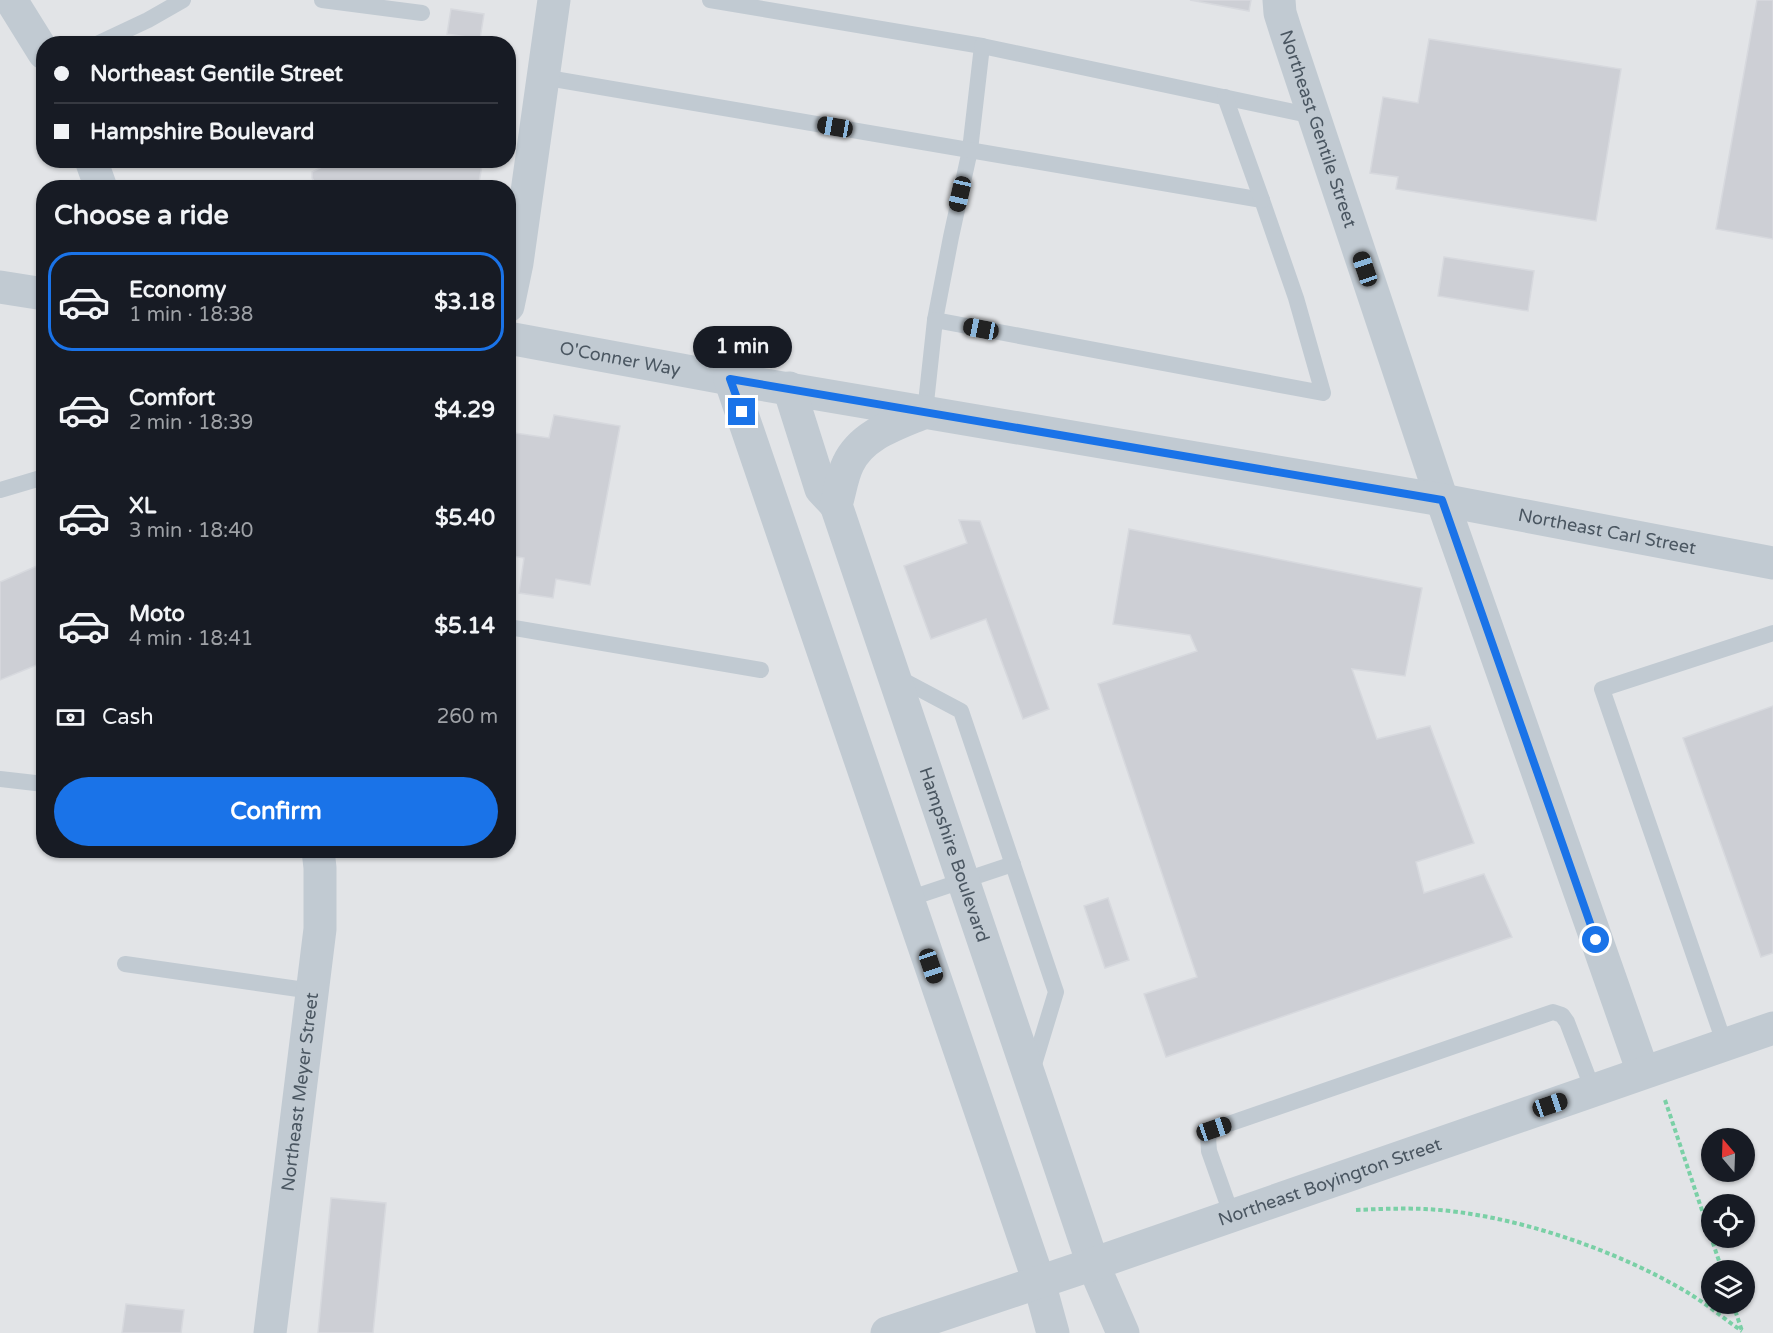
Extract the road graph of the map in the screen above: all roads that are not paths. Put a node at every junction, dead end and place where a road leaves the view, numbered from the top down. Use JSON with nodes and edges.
{"nodes":[{"id":1,"x":11,"y":0,"type":"edge"},
{"id":2,"x":183,"y":0,"type":"edge"},
{"id":3,"x":322,"y":0,"type":"edge"},
{"id":4,"x":554,"y":0,"type":"edge"},
{"id":5,"x":710,"y":0,"type":"edge"},
{"id":6,"x":1279,"y":0,"type":"edge"},
{"id":7,"x":422,"y":13,"type":"dead end"},
{"id":8,"x":114,"y":36,"type":"edge"},
{"id":9,"x":36,"y":40,"type":"edge"},
{"id":10,"x":981,"y":46,"type":"junction"},
{"id":11,"x":542,"y":77,"type":"junction"},
{"id":12,"x":1225,"y":97,"type":"junction"},
{"id":13,"x":1313,"y":116,"type":"junction"},
{"id":14,"x":970,"y":150,"type":"junction"},
{"id":15,"x":1262,"y":200,"type":"junction"},
{"id":16,"x":516,"y":262,"type":"edge"},
{"id":17,"x":0,"y":287,"type":"edge"},
{"id":18,"x":36,"y":293,"type":"edge"},
{"id":19,"x":935,"y":320,"type":"junction"},
{"id":20,"x":516,"y":339,"type":"edge"},
{"id":21,"x":730,"y":379,"type":"junction"},
{"id":22,"x":789,"y":388,"type":"junction"},
{"id":23,"x":925,"y":412,"type":"junction"},
{"id":24,"x":36,"y":479,"type":"edge"},
{"id":25,"x":0,"y":490,"type":"edge"},
{"id":26,"x":1442,"y":500,"type":"junction"},
{"id":27,"x":836,"y":505,"type":"junction"},
{"id":28,"x":1773,"y":563,"type":"edge"},
{"id":29,"x":516,"y":628,"type":"edge"},
{"id":30,"x":1773,"y":633,"type":"edge"},
{"id":31,"x":761,"y":670,"type":"dead end"},
{"id":32,"x":894,"y":676,"type":"junction"},
{"id":33,"x":0,"y":779,"type":"edge"},
{"id":34,"x":36,"y":783,"type":"edge"},
{"id":35,"x":319,"y":858,"type":"edge"},
{"id":36,"x":1013,"y":864,"type":"junction"},
{"id":37,"x":964,"y":881,"type":"junction"},
{"id":38,"x":908,"y":899,"type":"junction"},
{"id":39,"x":125,"y":964,"type":"dead end"},
{"id":40,"x":312,"y":991,"type":"junction"},
{"id":41,"x":1773,"y":1028,"type":"edge"},
{"id":42,"x":1725,"y":1045,"type":"junction"},
{"id":43,"x":1648,"y":1070,"type":"junction"},
{"id":44,"x":1030,"y":1077,"type":"junction"},
{"id":45,"x":1593,"y":1089,"type":"junction"},
{"id":46,"x":1232,"y":1216,"type":"junction"},
{"id":47,"x":1093,"y":1264,"type":"junction"},
{"id":48,"x":1039,"y":1282,"type":"junction"},
{"id":49,"x":270,"y":1333,"type":"edge"},
{"id":50,"x":886,"y":1333,"type":"edge"},
{"id":51,"x":1053,"y":1333,"type":"edge"},
{"id":52,"x":1123,"y":1333,"type":"edge"}],
"edges":[{"from":1,"to":9,"type":"street"},
{"from":2,"to":8,"type":"lane"},
{"from":3,"to":7,"type":"lane"},
{"from":4,"to":11,"type":"street"},
{"from":5,"to":10,"type":"lane"},
{"from":6,"to":13,"type":"street","name":"Northeast Gentile Street"},
{"from":10,"to":12,"type":"lane"},
{"from":10,"to":14,"type":"lane"},
{"from":11,"to":14,"type":"lane"},
{"from":11,"to":16,"type":"street"},
{"from":12,"to":13,"type":"lane"},
{"from":12,"to":15,"type":"lane"},
{"from":13,"to":26,"type":"street","name":"Northeast Gentile Street"},
{"from":14,"to":15,"type":"lane"},
{"from":14,"to":19,"type":"lane"},
{"from":15,"to":19,"type":"lane"},
{"from":17,"to":18,"type":"street"},
{"from":19,"to":23,"type":"lane"},
{"from":20,"to":21,"type":"street","name":"O'Conner Way"},
{"from":21,"to":22,"type":"street","name":"O'Conner Way"},
{"from":21,"to":38,"type":"street"},
{"from":22,"to":23,"type":"street","name":"O'Conner Way"},
{"from":22,"to":27,"type":"street","name":"Hampshire Boulevard"},
{"from":23,"to":26,"type":"street","name":"O'Conner Way"},
{"from":23,"to":27,"type":"street"},
{"from":24,"to":25,"type":"lane"},
{"from":26,"to":28,"type":"street","name":"Northeast Carl Street"},
{"from":26,"to":43,"type":"street","name":"Northeast Gentile Street"},
{"from":27,"to":32,"type":"street","name":"Hampshire Boulevard"},
{"from":29,"to":31,"type":"lane"},
{"from":30,"to":42,"type":"lane"},
{"from":32,"to":36,"type":"lane"},
{"from":32,"to":37,"type":"street","name":"Hampshire Boulevard"},
{"from":33,"to":34,"type":"lane"},
{"from":35,"to":40,"type":"street","name":"Northeast Meyer Street"},
{"from":36,"to":37,"type":"lane"},
{"from":36,"to":44,"type":"lane"},
{"from":37,"to":38,"type":"lane"},
{"from":37,"to":44,"type":"street","name":"Hampshire Boulevard"},
{"from":38,"to":48,"type":"street"},
{"from":39,"to":40,"type":"lane"},
{"from":40,"to":49,"type":"street","name":"Northeast Meyer Street"},
{"from":41,"to":42,"type":"street","name":"Northeast Boyington Street"},
{"from":42,"to":43,"type":"street","name":"Northeast Boyington Street"},
{"from":43,"to":45,"type":"street","name":"Northeast Boyington Street"},
{"from":44,"to":47,"type":"street","name":"Hampshire Boulevard"},
{"from":45,"to":46,"type":"street","name":"Northeast Boyington Street"},
{"from":45,"to":46,"type":"lane"},
{"from":46,"to":47,"type":"street","name":"Northeast Boyington Street"},
{"from":47,"to":48,"type":"street","name":"Northeast Boyington Street"},
{"from":47,"to":52,"type":"street","name":"Hampshire Boulevard"},
{"from":48,"to":50,"type":"street","name":"Northeast Boyington Street"},
{"from":48,"to":51,"type":"street"}]}
